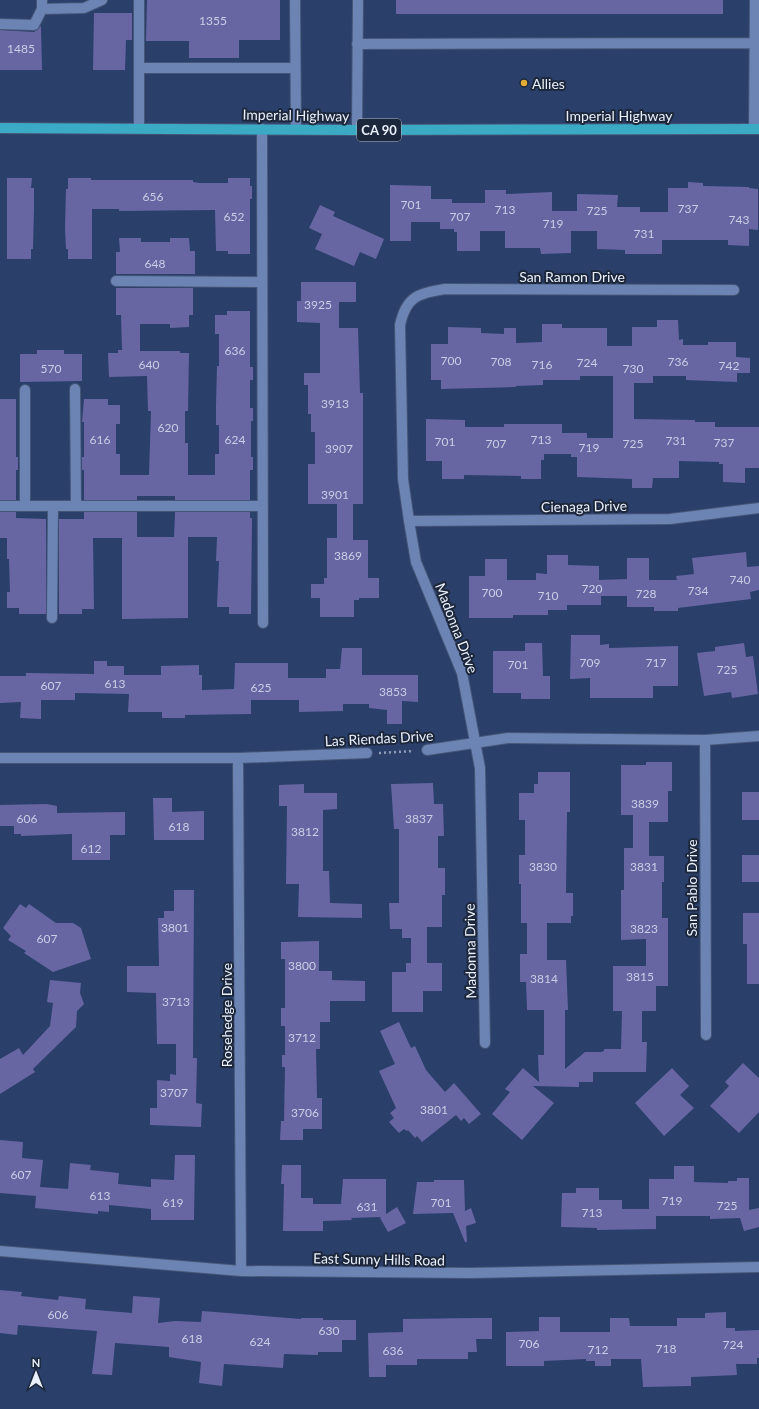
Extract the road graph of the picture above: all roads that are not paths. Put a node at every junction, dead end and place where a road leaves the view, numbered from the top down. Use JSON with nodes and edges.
{"nodes":[{"id":1,"x":102,"y":0,"type":"edge"},
{"id":2,"x":139,"y":0,"type":"edge"},
{"id":3,"x":295,"y":0,"type":"edge"},
{"id":4,"x":358,"y":0,"type":"edge"},
{"id":5,"x":755,"y":0,"type":"edge"},
{"id":6,"x":42,"y":4,"type":"edge"},
{"id":7,"x":0,"y":24,"type":"edge"},
{"id":8,"x":755,"y":43,"type":"junction"},
{"id":9,"x":357,"y":44,"type":"junction"},
{"id":10,"x":140,"y":68,"type":"junction"},
{"id":11,"x":295,"y":68,"type":"junction"},
{"id":12,"x":0,"y":128,"type":"edge"},
{"id":13,"x":139,"y":128,"type":"junction"},
{"id":14,"x":262,"y":128,"type":"junction"},
{"id":15,"x":296,"y":129,"type":"junction"},
{"id":16,"x":757,"y":129,"type":"edge"},
{"id":17,"x":357,"y":130,"type":"junction"},
{"id":18,"x":116,"y":281,"type":"dead end"},
{"id":19,"x":262,"y":282,"type":"junction"},
{"id":20,"x":734,"y":290,"type":"dead end"},
{"id":21,"x":412,"y":298,"type":"joint"},
{"id":22,"x":74,"y":389,"type":"dead end"},
{"id":23,"x":26,"y":390,"type":"dead end"},
{"id":24,"x":0,"y":506,"type":"edge"},
{"id":25,"x":26,"y":506,"type":"junction"},
{"id":26,"x":52,"y":506,"type":"junction"},
{"id":27,"x":76,"y":506,"type":"junction"},
{"id":28,"x":262,"y":506,"type":"junction"},
{"id":29,"x":759,"y":508,"type":"edge"},
{"id":30,"x":408,"y":521,"type":"junction"},
{"id":31,"x":52,"y":618,"type":"dead end"},
{"id":32,"x":263,"y":623,"type":"dead end"},
{"id":33,"x":759,"y":736,"type":"edge"},
{"id":34,"x":705,"y":740,"type":"junction"},
{"id":35,"x":476,"y":742,"type":"junction"},
{"id":36,"x":427,"y":750,"type":"road end"},
{"id":37,"x":367,"y":753,"type":"road end"},
{"id":38,"x":0,"y":758,"type":"edge"},
{"id":39,"x":238,"y":758,"type":"junction"},
{"id":40,"x":706,"y":1035,"type":"dead end"},
{"id":41,"x":485,"y":1043,"type":"dead end"},
{"id":42,"x":0,"y":1251,"type":"edge"},
{"id":43,"x":759,"y":1267,"type":"edge"},
{"id":44,"x":241,"y":1271,"type":"junction"}],
"edges":[{"from":1,"to":6,"type":"street"},
{"from":2,"to":10,"type":"street"},
{"from":3,"to":11,"type":"street"},
{"from":4,"to":9,"type":"street"},
{"from":5,"to":8,"type":"street"},
{"from":6,"to":7,"type":"street"},
{"from":8,"to":9,"type":"street"},
{"from":8,"to":16,"type":"street"},
{"from":9,"to":17,"type":"street"},
{"from":10,"to":11,"type":"street"},
{"from":10,"to":13,"type":"street"},
{"from":11,"to":15,"type":"street"},
{"from":12,"to":13,"type":"main road","name":"Imperial Highway","number":"CA 90"},
{"from":13,"to":14,"type":"main road","name":"Imperial Highway","number":"CA 90"},
{"from":14,"to":15,"type":"main road","name":"Imperial Highway","number":"CA 90"},
{"from":14,"to":19,"type":"street"},
{"from":15,"to":17,"type":"main road","name":"Imperial Highway","number":"CA 90"},
{"from":16,"to":17,"type":"main road","name":"Imperial Highway","number":"CA 90"},
{"from":18,"to":19,"type":"street"},
{"from":19,"to":28,"type":"street"},
{"from":20,"to":21,"type":"street","name":"San Ramon Drive"},
{"from":21,"to":30,"type":"street","name":"Madonna Drive"},
{"from":22,"to":27,"type":"street"},
{"from":23,"to":25,"type":"street"},
{"from":24,"to":25,"type":"street"},
{"from":25,"to":26,"type":"street"},
{"from":26,"to":27,"type":"street"},
{"from":26,"to":31,"type":"street"},
{"from":27,"to":28,"type":"street"},
{"from":28,"to":32,"type":"street"},
{"from":29,"to":30,"type":"street","name":"Cienaga Drive"},
{"from":30,"to":35,"type":"street","name":"Madonna Drive"},
{"from":33,"to":34,"type":"street","name":"Las Riendas Drive"},
{"from":34,"to":35,"type":"street","name":"Las Riendas Drive"},
{"from":34,"to":40,"type":"street","name":"San Pablo Drive"},
{"from":35,"to":36,"type":"street","name":"Las Riendas Drive"},
{"from":35,"to":41,"type":"street","name":"Madonna Drive"},
{"from":37,"to":39,"type":"street","name":"Las Riendas Drive"},
{"from":38,"to":39,"type":"street","name":"Las Riendas Drive"},
{"from":39,"to":44,"type":"street","name":"Rosehedge Drive"},
{"from":42,"to":44,"type":"street","name":"East Sunny Hills Road"},
{"from":43,"to":44,"type":"street","name":"East Sunny Hills Road"}]}
